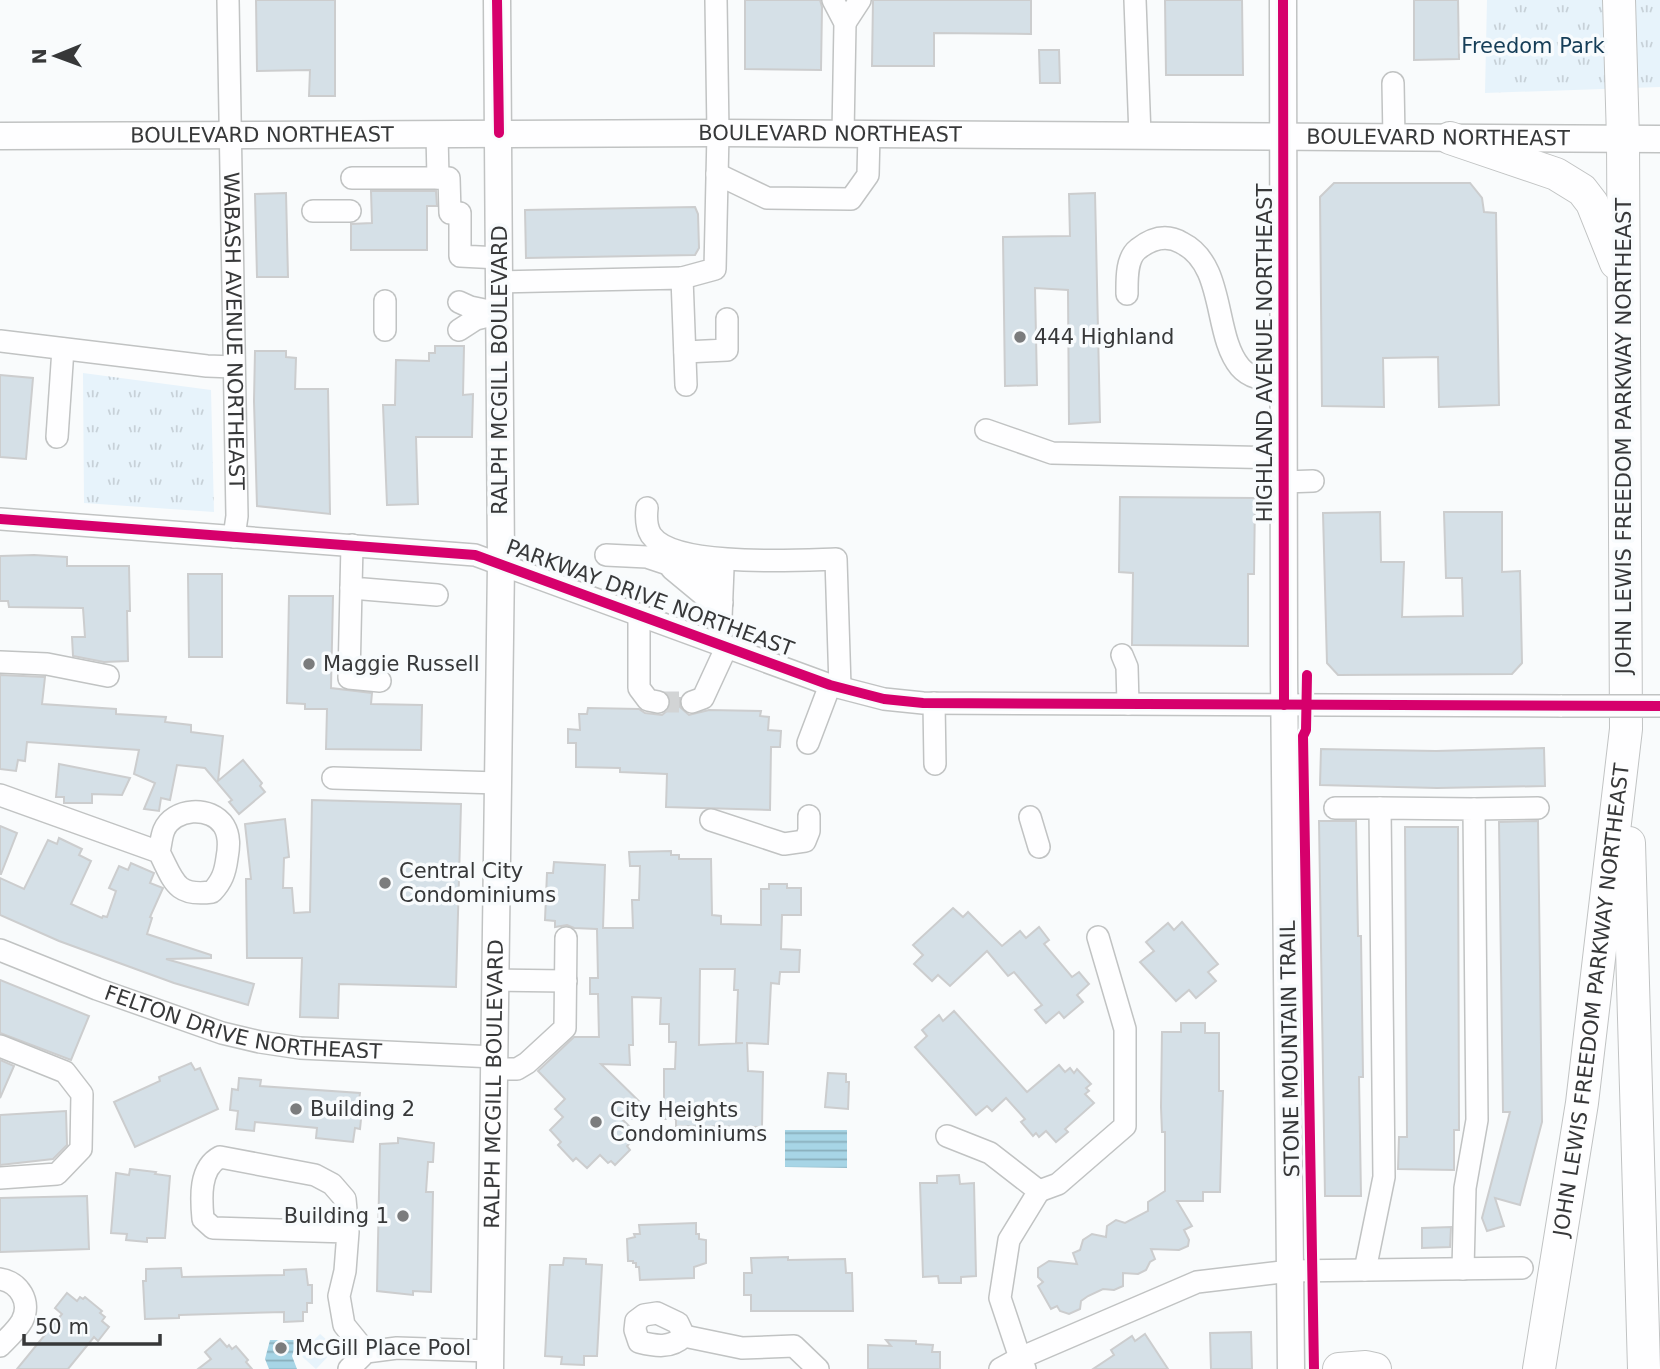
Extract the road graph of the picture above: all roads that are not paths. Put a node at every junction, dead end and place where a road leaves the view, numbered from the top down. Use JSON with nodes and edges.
{"nodes":[{"id":1,"x":228,"y":0,"type":"edge"},
{"id":2,"x":497,"y":0,"type":"edge"},
{"id":3,"x":716,"y":0,"type":"edge"},
{"id":4,"x":832,"y":0,"type":"edge"},
{"id":5,"x":860,"y":0,"type":"edge"},
{"id":6,"x":1135,"y":0,"type":"edge"},
{"id":7,"x":1283,"y":0,"type":"edge"},
{"id":8,"x":1619,"y":0,"type":"edge"},
{"id":9,"x":845,"y":23,"type":"junction"},
{"id":10,"x":1393,"y":83,"type":"dead end"},
{"id":11,"x":499,"y":133,"type":"junction"},
{"id":12,"x":718,"y":133,"type":"junction"},
{"id":13,"x":437,"y":134,"type":"junction"},
{"id":14,"x":836,"y":134,"type":"junction"},
{"id":15,"x":869,"y":134,"type":"junction"},
{"id":16,"x":230,"y":135,"type":"junction"},
{"id":17,"x":0,"y":136,"type":"edge"},
{"id":18,"x":1140,"y":136,"type":"junction"},
{"id":19,"x":1284,"y":137,"type":"junction"},
{"id":20,"x":1394,"y":138,"type":"junction"},
{"id":21,"x":1450,"y":138,"type":"junction"},
{"id":22,"x":1623,"y":139,"type":"junction"},
{"id":23,"x":1660,"y":139,"type":"edge"},
{"id":24,"x":717,"y":174,"type":"junction"},
{"id":25,"x":352,"y":178,"type":"dead end"},
{"id":26,"x":438,"y":178,"type":"junction"},
{"id":27,"x":313,"y":211,"type":"dead end"},
{"id":28,"x":351,"y":211,"type":"dead end"},
{"id":29,"x":500,"y":270,"type":"junction"},
{"id":30,"x":682,"y":278,"type":"junction"},
{"id":31,"x":1623,"y":288,"type":"junction"},
{"id":32,"x":1127,"y":295,"type":"dead end"},
{"id":33,"x":385,"y":301,"type":"dead end"},
{"id":34,"x":459,"y":302,"type":"dead end"},
{"id":35,"x":499,"y":313,"type":"junction"},
{"id":36,"x":727,"y":318,"type":"dead end"},
{"id":37,"x":385,"y":330,"type":"dead end"},
{"id":38,"x":459,"y":330,"type":"dead end"},
{"id":39,"x":0,"y":341,"type":"edge"},
{"id":40,"x":63,"y":349,"type":"junction"},
{"id":41,"x":685,"y":352,"type":"junction"},
{"id":42,"x":234,"y":367,"type":"junction"},
{"id":43,"x":1284,"y":382,"type":"junction"},
{"id":44,"x":686,"y":385,"type":"dead end"},
{"id":45,"x":986,"y":430,"type":"dead end"},
{"id":46,"x":57,"y":437,"type":"dead end"},
{"id":47,"x":1284,"y":470,"type":"junction"},
{"id":48,"x":1312,"y":481,"type":"dead end"},
{"id":49,"x":647,"y":508,"type":"dead end"},
{"id":50,"x":0,"y":519,"type":"edge"},
{"id":51,"x":234,"y":537,"type":"junction"},
{"id":52,"x":352,"y":545,"type":"junction"},
{"id":53,"x":606,"y":555,"type":"dead end"},
{"id":54,"x":723,"y":560,"type":"junction"},
{"id":55,"x":501,"y":564,"type":"junction"},
{"id":56,"x":351,"y":587,"type":"junction"},
{"id":57,"x":722,"y":592,"type":"junction"},
{"id":58,"x":437,"y":595,"type":"dead end"},
{"id":59,"x":639,"y":614,"type":"junction"},
{"id":60,"x":724,"y":644,"type":"junction"},
{"id":61,"x":1122,"y":655,"type":"dead end"},
{"id":62,"x":0,"y":662,"type":"edge"},
{"id":63,"x":108,"y":676,"type":"dead end"},
{"id":64,"x":380,"y":681,"type":"dead end"},
{"id":65,"x":835,"y":686,"type":"junction"},
{"id":66,"x":658,"y":702,"type":"dead end"},
{"id":67,"x":692,"y":702,"type":"dead end"},
{"id":68,"x":934,"y":703,"type":"junction"},
{"id":69,"x":1128,"y":704,"type":"junction"},
{"id":70,"x":1284,"y":705,"type":"junction"},
{"id":71,"x":1660,"y":706,"type":"edge"},
{"id":72,"x":1626,"y":729,"type":"junction"},
{"id":73,"x":808,"y":743,"type":"dead end"},
{"id":74,"x":935,"y":764,"type":"dead end"},
{"id":75,"x":333,"y":778,"type":"dead end"},
{"id":76,"x":498,"y":783,"type":"junction"},
{"id":77,"x":0,"y":795,"type":"edge"},
{"id":78,"x":1335,"y":808,"type":"dead end"},
{"id":79,"x":1380,"y":808,"type":"junction"},
{"id":80,"x":1538,"y":808,"type":"dead end"},
{"id":81,"x":1474,"y":809,"type":"junction"},
{"id":82,"x":809,"y":816,"type":"dead end"},
{"id":83,"x":1030,"y":817,"type":"dead end"},
{"id":84,"x":711,"y":820,"type":"dead end"},
{"id":85,"x":1039,"y":847,"type":"dead end"},
{"id":86,"x":159,"y":852,"type":"dead end"},
{"id":87,"x":1098,"y":937,"type":"dead end"},
{"id":88,"x":566,"y":938,"type":"dead end"},
{"id":89,"x":0,"y":950,"type":"edge"},
{"id":90,"x":495,"y":980,"type":"junction"},
{"id":91,"x":566,"y":981,"type":"junction"},
{"id":92,"x":0,"y":1046,"type":"edge"},
{"id":93,"x":494,"y":1063,"type":"junction"},
{"id":94,"x":947,"y":1136,"type":"dead end"},
{"id":95,"x":0,"y":1178,"type":"edge"},
{"id":96,"x":1039,"y":1191,"type":"junction"},
{"id":97,"x":348,"y":1232,"type":"junction"},
{"id":98,"x":1522,"y":1268,"type":"dead end"},
{"id":99,"x":1463,"y":1269,"type":"junction"},
{"id":100,"x":1365,"y":1270,"type":"junction"},
{"id":101,"x":1290,"y":1271,"type":"junction"},
{"id":102,"x":0,"y":1279,"type":"edge"},
{"id":103,"x":684,"y":1336,"type":"dead end"},
{"id":104,"x":0,"y":1346,"type":"edge"},
{"id":105,"x":366,"y":1352,"type":"junction"},
{"id":106,"x":490,"y":1360,"type":"edge"},
{"id":107,"x":1023,"y":1364,"type":"edge"},
{"id":108,"x":349,"y":1369,"type":"edge"},
{"id":109,"x":818,"y":1369,"type":"edge"},
{"id":110,"x":1000,"y":1369,"type":"edge"},
{"id":111,"x":1291,"y":1369,"type":"edge"},
{"id":112,"x":1539,"y":1369,"type":"edge"},
{"id":113,"x":1644,"y":1369,"type":"edge"}],
"edges":[{"from":1,"to":16,"type":"street","name":"WABASH AVENUE NORTHEAST"},
{"from":2,"to":11,"type":"main road","name":"RALPH MCGILL BOULEVARD"},
{"from":3,"to":12,"type":"street"},
{"from":4,"to":9,"type":"street"},
{"from":4,"to":14,"type":"street"},
{"from":5,"to":9,"type":"street"},
{"from":6,"to":18,"type":"street"},
{"from":7,"to":19,"type":"main road","name":"HIGHLAND AVENUE NORTHEAST"},
{"from":8,"to":22,"type":"highway","name":"JOHN LEWIS FREEDOM PARKWAY NORTHEAST"},
{"from":9,"to":14,"type":"street"},
{"from":10,"to":20,"type":"street"},
{"from":11,"to":12,"type":"main road","name":"BOULEVARD NORTHEAST"},
{"from":11,"to":13,"type":"main road","name":"BOULEVARD NORTHEAST"},
{"from":11,"to":29,"type":"main road","name":"RALPH MCGILL BOULEVARD"},
{"from":12,"to":14,"type":"main road","name":"BOULEVARD NORTHEAST"},
{"from":12,"to":24,"type":"street"},
{"from":13,"to":16,"type":"main road","name":"BOULEVARD NORTHEAST"},
{"from":13,"to":26,"type":"street"},
{"from":14,"to":15,"type":"main road","name":"BOULEVARD NORTHEAST"},
{"from":15,"to":18,"type":"main road","name":"BOULEVARD NORTHEAST"},
{"from":15,"to":24,"type":"street"},
{"from":16,"to":17,"type":"main road","name":"BOULEVARD NORTHEAST"},
{"from":16,"to":42,"type":"street","name":"WABASH AVENUE NORTHEAST"},
{"from":18,"to":19,"type":"main road","name":"BOULEVARD NORTHEAST"},
{"from":19,"to":20,"type":"main road","name":"BOULEVARD NORTHEAST"},
{"from":19,"to":43,"type":"main road","name":"HIGHLAND AVENUE NORTHEAST"},
{"from":20,"to":21,"type":"main road","name":"BOULEVARD NORTHEAST"},
{"from":21,"to":22,"type":"main road","name":"BOULEVARD NORTHEAST"},
{"from":21,"to":31,"type":"highway"},
{"from":22,"to":23,"type":"main road","name":"BOULEVARD NORTHEAST"},
{"from":22,"to":31,"type":"highway","name":"JOHN LEWIS FREEDOM PARKWAY NORTHEAST"},
{"from":24,"to":30,"type":"street"},
{"from":25,"to":26,"type":"street"},
{"from":26,"to":29,"type":"street"},
{"from":27,"to":28,"type":"street"},
{"from":29,"to":30,"type":"street"},
{"from":29,"to":35,"type":"main road","name":"RALPH MCGILL BOULEVARD"},
{"from":30,"to":41,"type":"street"},
{"from":31,"to":72,"type":"highway","name":"JOHN LEWIS FREEDOM PARKWAY NORTHEAST"},
{"from":32,"to":43,"type":"street"},
{"from":33,"to":37,"type":"street"},
{"from":34,"to":35,"type":"street"},
{"from":35,"to":38,"type":"street"},
{"from":35,"to":55,"type":"main road","name":"RALPH MCGILL BOULEVARD"},
{"from":36,"to":41,"type":"street"},
{"from":39,"to":40,"type":"street"},
{"from":40,"to":42,"type":"street"},
{"from":40,"to":46,"type":"street"},
{"from":41,"to":44,"type":"street"},
{"from":42,"to":51,"type":"street","name":"WABASH AVENUE NORTHEAST"},
{"from":43,"to":47,"type":"main road","name":"HIGHLAND AVENUE NORTHEAST"},
{"from":45,"to":47,"type":"street"},
{"from":47,"to":48,"type":"street"},
{"from":47,"to":70,"type":"main road","name":"HIGHLAND AVENUE NORTHEAST"},
{"from":49,"to":54,"type":"street"},
{"from":50,"to":51,"type":"street","name":"PARKWAY DRIVE NORTHEAST"},
{"from":51,"to":52,"type":"street","name":"PARKWAY DRIVE NORTHEAST"},
{"from":52,"to":55,"type":"street","name":"PARKWAY DRIVE NORTHEAST"},
{"from":52,"to":56,"type":"street"},
{"from":53,"to":57,"type":"street"},
{"from":54,"to":57,"type":"street"},
{"from":54,"to":65,"type":"street"},
{"from":55,"to":59,"type":"street","name":"PARKWAY DRIVE NORTHEAST"},
{"from":55,"to":76,"type":"main road","name":"RALPH MCGILL BOULEVARD"},
{"from":56,"to":58,"type":"street"},
{"from":56,"to":64,"type":"street"},
{"from":57,"to":60,"type":"street"},
{"from":59,"to":60,"type":"street","name":"PARKWAY DRIVE NORTHEAST"},
{"from":59,"to":66,"type":"street"},
{"from":60,"to":65,"type":"street","name":"PARKWAY DRIVE NORTHEAST"},
{"from":60,"to":67,"type":"street"},
{"from":61,"to":69,"type":"street"},
{"from":62,"to":63,"type":"street"},
{"from":65,"to":68,"type":"street","name":"PARKWAY DRIVE NORTHEAST"},
{"from":65,"to":73,"type":"street"},
{"from":68,"to":69,"type":"street","name":"PARKWAY DRIVE NORTHEAST"},
{"from":68,"to":74,"type":"street"},
{"from":69,"to":70,"type":"street","name":"PARKWAY DRIVE NORTHEAST"},
{"from":70,"to":71,"type":"street","name":"PARKWAY DRIVE NORTHEAST","bridge":true},
{"from":70,"to":101,"type":"main road","name":"HIGHLAND AVENUE NORTHEAST"},
{"from":72,"to":112,"type":"highway","name":"JOHN LEWIS FREEDOM PARKWAY NORTHEAST"},
{"from":72,"to":113,"type":"highway"},
{"from":75,"to":76,"type":"street"},
{"from":76,"to":90,"type":"main road","name":"RALPH MCGILL BOULEVARD"},
{"from":77,"to":86,"type":"street"},
{"from":78,"to":79,"type":"street"},
{"from":79,"to":81,"type":"street"},
{"from":79,"to":100,"type":"street"},
{"from":80,"to":81,"type":"street"},
{"from":81,"to":99,"type":"street"},
{"from":82,"to":84,"type":"street"},
{"from":83,"to":85,"type":"street"},
{"from":87,"to":96,"type":"street"},
{"from":88,"to":91,"type":"street","name":"FELTON DRIVE NORTHEAST"},
{"from":89,"to":93,"type":"street","name":"FELTON DRIVE NORTHEAST"},
{"from":90,"to":91,"type":"street"},
{"from":90,"to":93,"type":"main road","name":"RALPH MCGILL BOULEVARD"},
{"from":91,"to":93,"type":"street","name":"FELTON DRIVE NORTHEAST"},
{"from":92,"to":95,"type":"street"},
{"from":93,"to":106,"type":"main road","name":"RALPH MCGILL BOULEVARD"},
{"from":94,"to":96,"type":"street"},
{"from":96,"to":107,"type":"street"},
{"from":97,"to":97,"type":"street"},
{"from":97,"to":105,"type":"street"},
{"from":98,"to":99,"type":"street"},
{"from":99,"to":100,"type":"street"},
{"from":100,"to":101,"type":"street"},
{"from":101,"to":107,"type":"street"},
{"from":101,"to":111,"type":"main road","name":"HIGHLAND AVENUE NORTHEAST"},
{"from":102,"to":104,"type":"street"},
{"from":103,"to":109,"type":"street"},
{"from":105,"to":106,"type":"street"},
{"from":105,"to":108,"type":"street"},
{"from":107,"to":110,"type":"street"}]}
